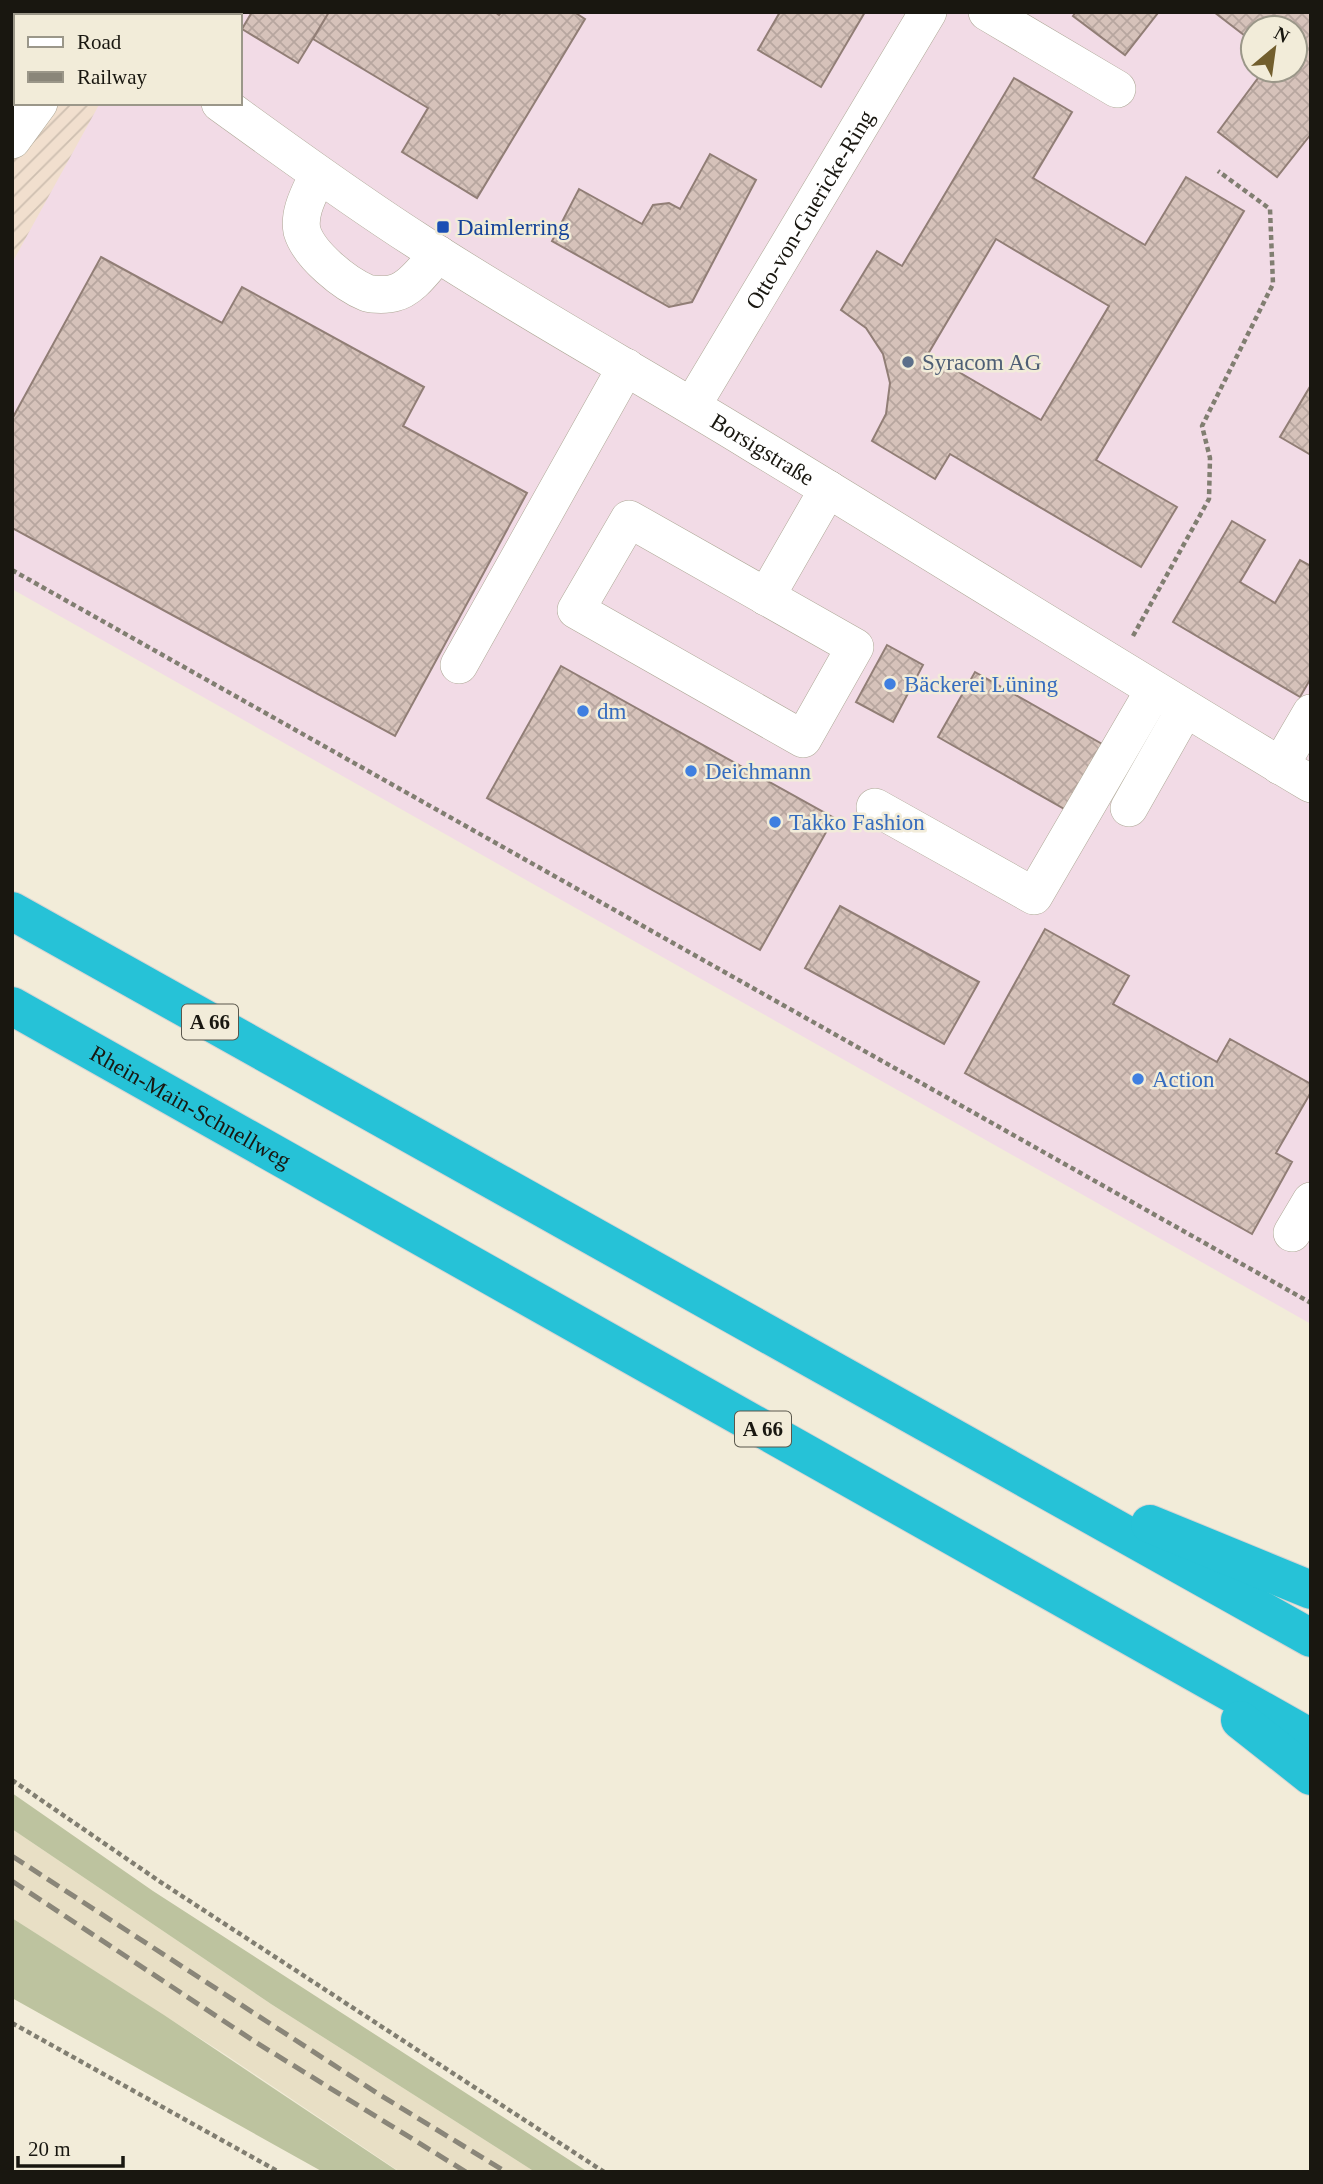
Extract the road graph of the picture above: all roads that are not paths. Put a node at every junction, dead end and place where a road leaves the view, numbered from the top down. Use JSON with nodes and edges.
{"nodes":[{"id":1,"x":928,"y":12,"type":"edge"},
{"id":2,"x":987,"y":12,"type":"edge"},
{"id":3,"x":1116,"y":89,"type":"dead end"},
{"id":4,"x":38,"y":105,"type":"edge"},
{"id":5,"x":223,"y":105,"type":"edge"},
{"id":6,"x":12,"y":140,"type":"edge"},
{"id":7,"x":318,"y":174,"type":"junction"},
{"id":8,"x":438,"y":254,"type":"junction"},
{"id":9,"x":626,"y":367,"type":"junction"},
{"id":10,"x":692,"y":406,"type":"junction"},
{"id":11,"x":828,"y":489,"type":"junction"},
{"id":12,"x":766,"y":597,"type":"junction"},
{"id":13,"x":459,"y":665,"type":"dead end"},
{"id":14,"x":1154,"y":690,"type":"junction"},
{"id":15,"x":1185,"y":709,"type":"junction"},
{"id":16,"x":1311,"y":713,"type":"edge"},
{"id":17,"x":1280,"y":766,"type":"junction"},
{"id":18,"x":1311,"y":784,"type":"edge"},
{"id":19,"x":875,"y":807,"type":"dead end"},
{"id":20,"x":1129,"y":808,"type":"dead end"},
{"id":21,"x":12,"y":911,"type":"edge"},
{"id":22,"x":12,"y":1006,"type":"edge"},
{"id":23,"x":1311,"y":1201,"type":"edge"},
{"id":24,"x":1292,"y":1233,"type":"dead end"},
{"id":25,"x":1002,"y":1465,"type":"junction"},
{"id":26,"x":1311,"y":1590,"type":"edge"},
{"id":27,"x":1311,"y":1638,"type":"edge"},
{"id":28,"x":1157,"y":1653,"type":"junction"},
{"id":29,"x":1311,"y":1738,"type":"edge"},
{"id":30,"x":1311,"y":1776,"type":"edge"}],
"edges":[{"from":1,"to":10,"type":"street","name":"Otto-von-Guericke-Ring"},
{"from":2,"to":3,"type":"street"},
{"from":4,"to":6,"type":"street"},
{"from":5,"to":7,"type":"street","name":"Borsigstraße"},
{"from":7,"to":8,"type":"street","name":"Borsigstraße"},
{"from":7,"to":8,"type":"street"},
{"from":8,"to":9,"type":"street","name":"Borsigstraße"},
{"from":9,"to":10,"type":"street","name":"Borsigstraße"},
{"from":9,"to":13,"type":"street"},
{"from":10,"to":11,"type":"street","name":"Borsigstraße"},
{"from":11,"to":12,"type":"street"},
{"from":11,"to":14,"type":"street","name":"Borsigstraße"},
{"from":12,"to":12,"type":"street"},
{"from":14,"to":15,"type":"street","name":"Borsigstraße"},
{"from":14,"to":19,"type":"street"},
{"from":15,"to":17,"type":"street","name":"Borsigstraße"},
{"from":15,"to":20,"type":"street"},
{"from":16,"to":17,"type":"street"},
{"from":17,"to":18,"type":"street","name":"Borsigstraße"},
{"from":21,"to":25,"type":"highway","number":"A 66"},
{"from":22,"to":28,"type":"highway","name":"Rhein-Main-Schnellweg","number":"A 66"},
{"from":23,"to":24,"type":"street"},
{"from":25,"to":26,"type":"highway"},
{"from":25,"to":27,"type":"highway","number":"A 66"},
{"from":28,"to":29,"type":"highway","number":"A 66"},
{"from":28,"to":30,"type":"highway"}]}
